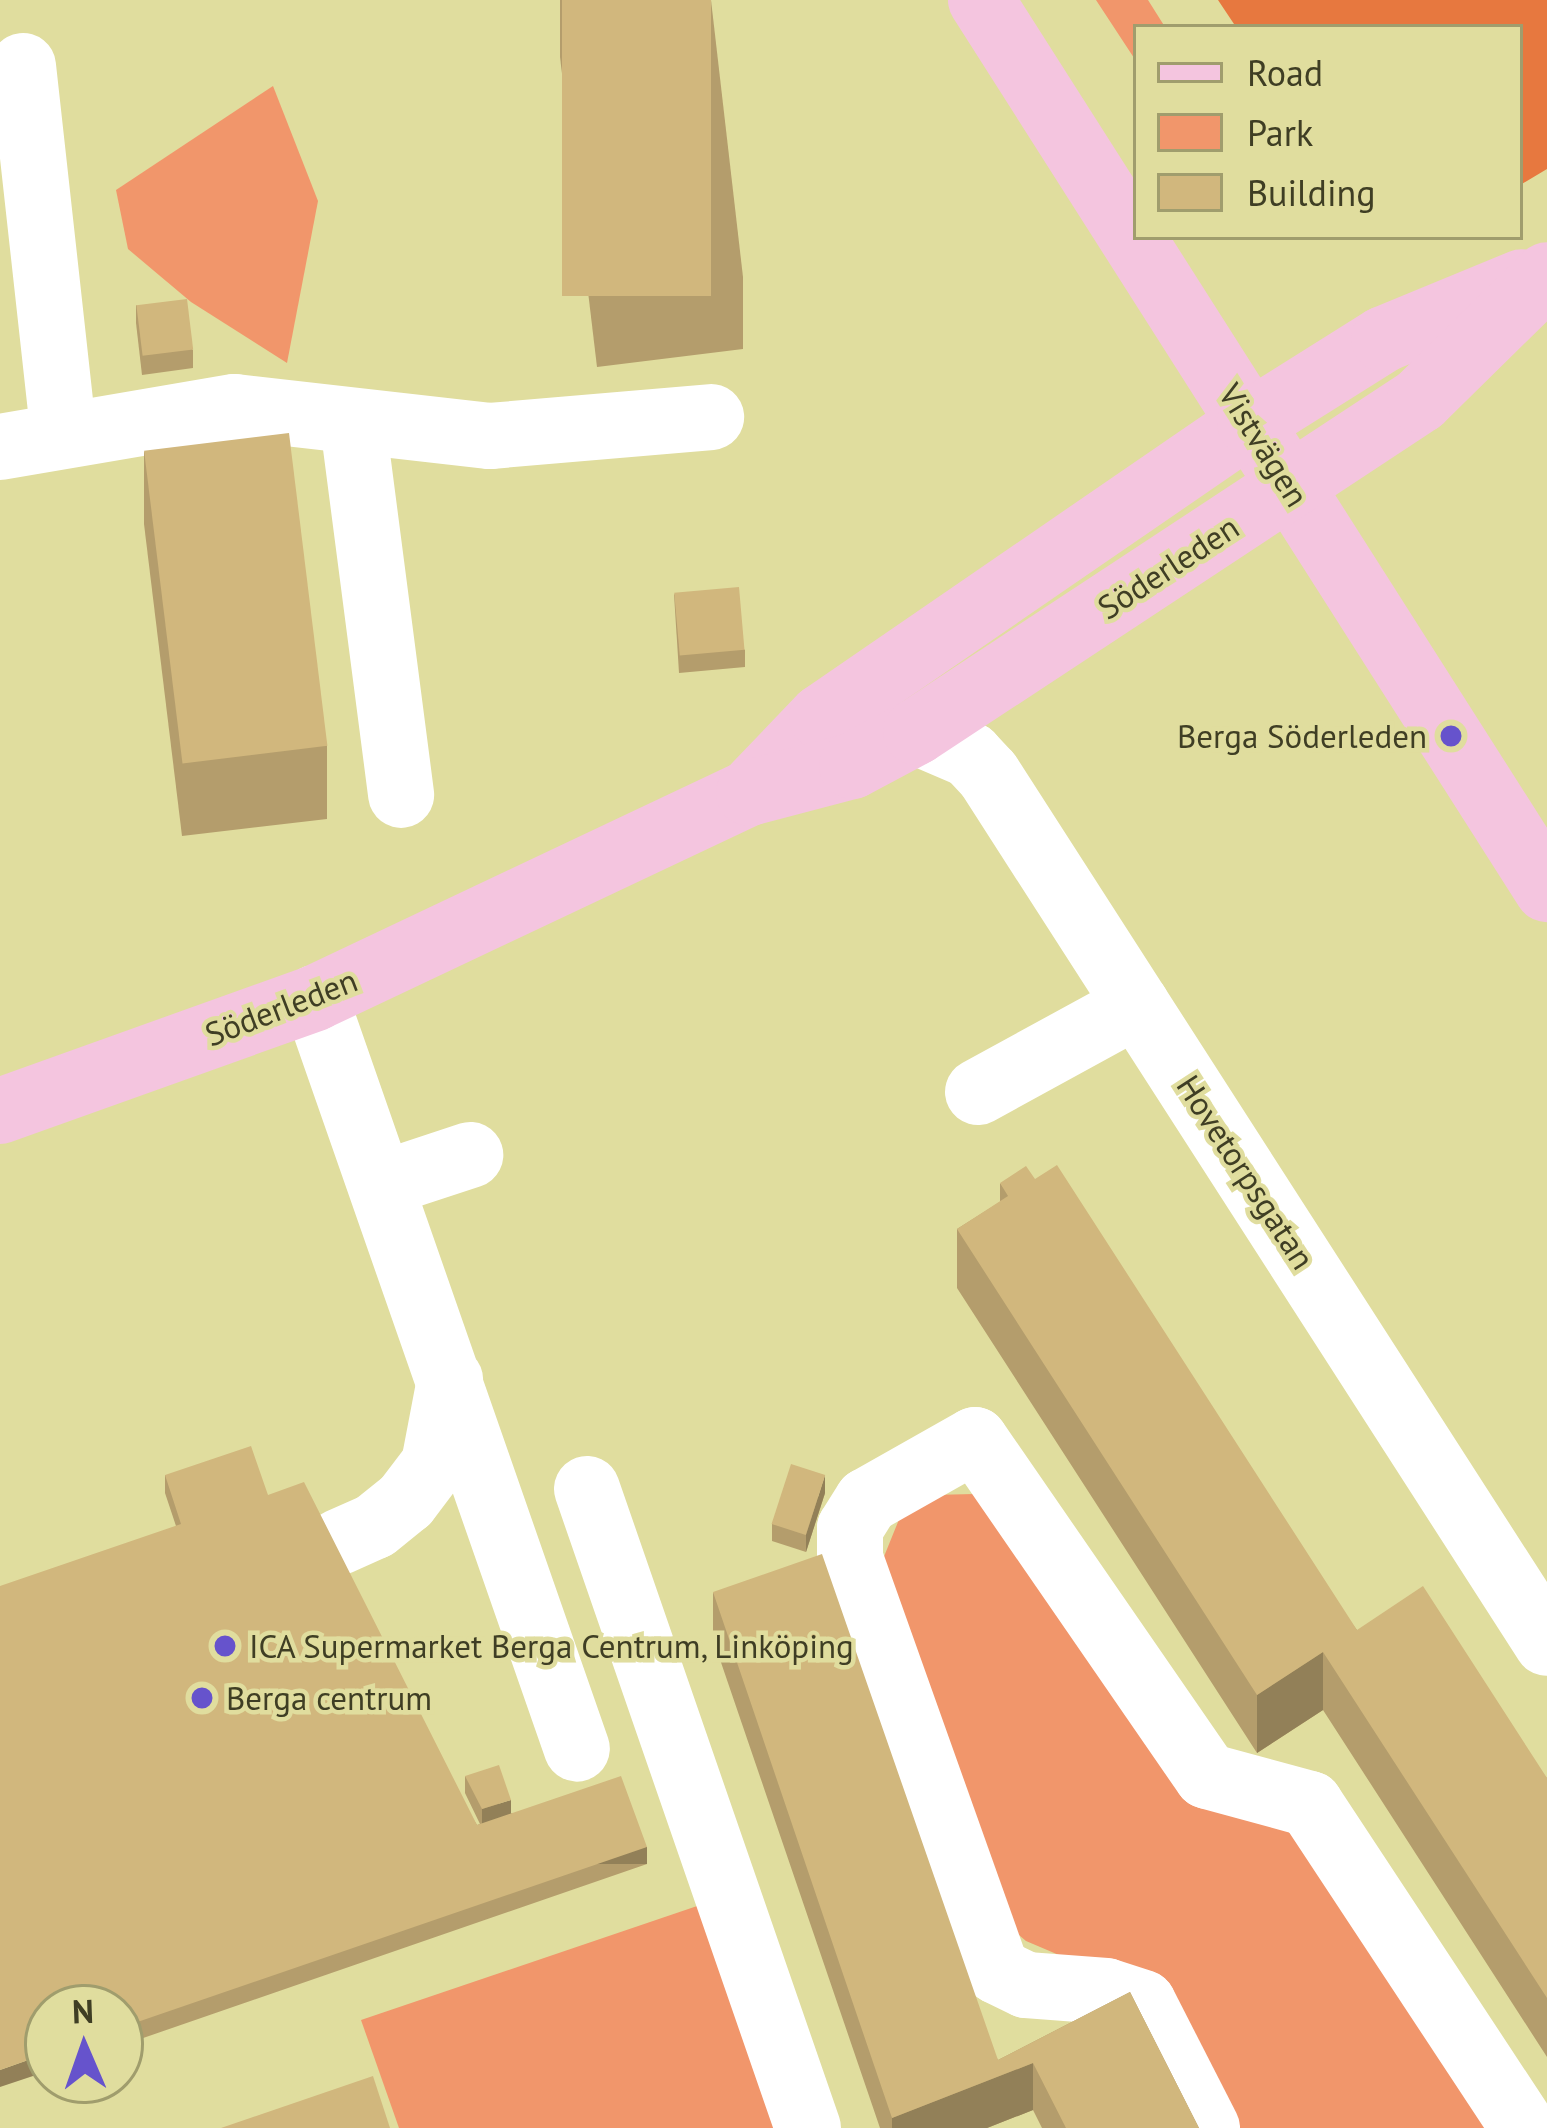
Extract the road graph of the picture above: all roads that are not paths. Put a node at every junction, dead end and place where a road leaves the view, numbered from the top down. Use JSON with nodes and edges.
{"nodes":[{"id":1,"x":981,"y":0,"type":"edge"},
{"id":2,"x":22,"y":66,"type":"dead end"},
{"id":3,"x":1133,"y":239,"type":"edge"},
{"id":4,"x":1134,"y":240,"type":"edge"},
{"id":5,"x":1547,"y":274,"type":"edge"},
{"id":6,"x":711,"y":417,"type":"dead end"},
{"id":7,"x":1250,"y":423,"type":"junction"},
{"id":8,"x":353,"y":424,"type":"junction"},
{"id":9,"x":64,"y":435,"type":"junction"},
{"id":10,"x":0,"y":446,"type":"edge"},
{"id":11,"x":1289,"y":487,"type":"junction"},
{"id":12,"x":916,"y":732,"type":"junction"},
{"id":13,"x":749,"y":793,"type":"junction"},
{"id":14,"x":400,"y":794,"type":"dead end"},
{"id":15,"x":1547,"y":889,"type":"edge"},
{"id":16,"x":315,"y":998,"type":"junction"},
{"id":17,"x":1137,"y":1005,"type":"junction"},
{"id":18,"x":978,"y":1092,"type":"dead end"},
{"id":19,"x":0,"y":1111,"type":"edge"},
{"id":20,"x":470,"y":1154,"type":"dead end"},
{"id":21,"x":382,"y":1184,"type":"junction"},
{"id":22,"x":450,"y":1376,"type":"junction"},
{"id":23,"x":586,"y":1489,"type":"dead end"},
{"id":24,"x":339,"y":1542,"type":"edge"},
{"id":25,"x":1547,"y":1643,"type":"edge"},
{"id":26,"x":578,"y":1749,"type":"dead end"},
{"id":27,"x":808,"y":2128,"type":"edge"},
{"id":28,"x":1208,"y":2128,"type":"edge"},
{"id":29,"x":1524,"y":2128,"type":"edge"}],
"edges":[{"from":1,"to":3,"type":"main road","name":"Vistvägen"},
{"from":2,"to":9,"type":"street"},
{"from":4,"to":7,"type":"main road","name":"Vistvägen"},
{"from":5,"to":7,"type":"main road","name":"Söderleden"},
{"from":5,"to":11,"type":"main road","name":"Söderleden"},
{"from":6,"to":8,"type":"street"},
{"from":7,"to":11,"type":"main road","name":"Vistvägen"},
{"from":7,"to":13,"type":"main road","name":"Söderleden"},
{"from":8,"to":9,"type":"street"},
{"from":8,"to":14,"type":"street"},
{"from":9,"to":10,"type":"street"},
{"from":11,"to":12,"type":"main road","name":"Söderleden"},
{"from":11,"to":15,"type":"main road","name":"Vistvägen"},
{"from":12,"to":13,"type":"main road","name":"Söderleden"},
{"from":12,"to":17,"type":"street","name":"Hovetorpsgatan"},
{"from":13,"to":16,"type":"main road","name":"Söderleden"},
{"from":16,"to":19,"type":"main road","name":"Söderleden"},
{"from":16,"to":21,"type":"street"},
{"from":17,"to":18,"type":"street"},
{"from":17,"to":25,"type":"street","name":"Hovetorpsgatan"},
{"from":20,"to":21,"type":"street"},
{"from":21,"to":22,"type":"street"},
{"from":22,"to":24,"type":"street"},
{"from":22,"to":26,"type":"street"},
{"from":23,"to":27,"type":"street"},
{"from":28,"to":29,"type":"street"}]}
